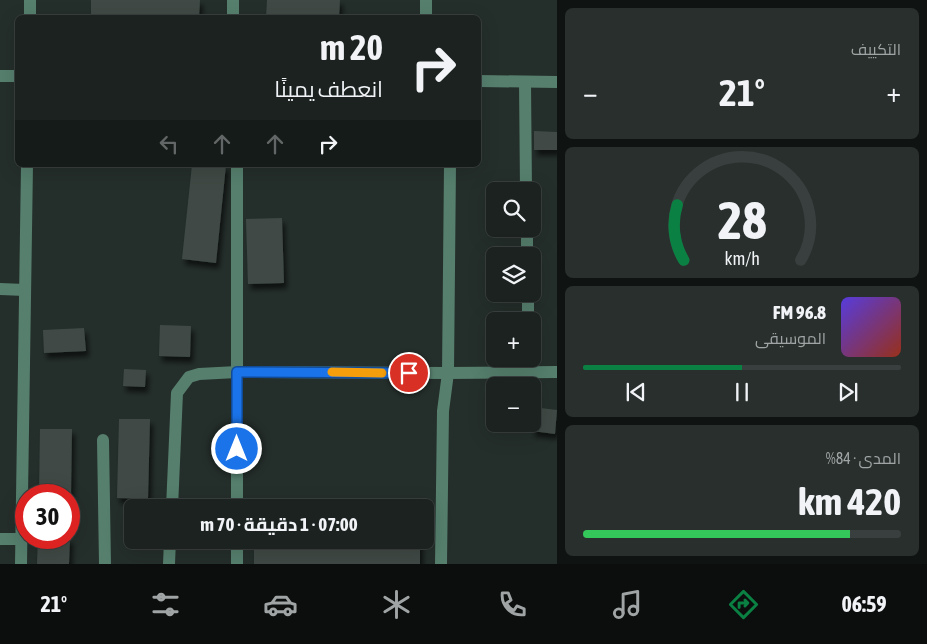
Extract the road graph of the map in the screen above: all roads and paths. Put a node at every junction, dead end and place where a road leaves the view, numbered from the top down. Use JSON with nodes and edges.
{"nodes":[{"id":1,"x":30,"y":0,"type":"edge"},
{"id":2,"x":233,"y":0,"type":"edge"},
{"id":3,"x":426,"y":0,"type":"edge"},
{"id":4,"x":30,"y":15,"type":"edge"},
{"id":5,"x":234,"y":15,"type":"edge"},
{"id":6,"x":426,"y":15,"type":"edge"},
{"id":7,"x":0,"y":76,"type":"edge"},
{"id":8,"x":15,"y":76,"type":"edge"},
{"id":9,"x":481,"y":81,"type":"edge"},
{"id":10,"x":525,"y":82,"type":"junction"},
{"id":11,"x":557,"y":82,"type":"edge"},
{"id":12,"x":27,"y":167,"type":"edge"},
{"id":13,"x":237,"y":167,"type":"edge"},
{"id":14,"x":450,"y":167,"type":"edge"},
{"id":15,"x":526,"y":182,"type":"edge"},
{"id":16,"x":0,"y":289,"type":"edge"},
{"id":17,"x":25,"y":290,"type":"junction"},
{"id":18,"x":529,"y":367,"type":"edge"},
{"id":19,"x":237,"y":372,"type":"junction"},
{"id":20,"x":529,"y":372,"type":"junction"},
{"id":21,"x":557,"y":372,"type":"edge"},
{"id":22,"x":448,"y":373,"type":"junction"},
{"id":23,"x":104,"y":440,"type":"dead end"},
{"id":24,"x":22,"y":484,"type":"edge"},
{"id":25,"x":172,"y":499,"type":"edge"},
{"id":26,"x":237,"y":499,"type":"edge"},
{"id":27,"x":0,"y":539,"type":"edge"},
{"id":28,"x":15,"y":539,"type":"edge"},
{"id":29,"x":21,"y":549,"type":"edge"},
{"id":30,"x":170,"y":549,"type":"edge"},
{"id":31,"x":238,"y":549,"type":"edge"},
{"id":32,"x":21,"y":564,"type":"edge"},
{"id":33,"x":105,"y":564,"type":"edge"},
{"id":34,"x":169,"y":564,"type":"edge"},
{"id":35,"x":238,"y":564,"type":"edge"},
{"id":36,"x":441,"y":564,"type":"edge"}],
"edges":[{"from":1,"to":4,"type":"street"},
{"from":2,"to":5,"type":"street"},
{"from":3,"to":6,"type":"street"},
{"from":7,"to":8,"type":"street"},
{"from":9,"to":10,"type":"street"},
{"from":10,"to":11,"type":"street"},
{"from":10,"to":15,"type":"street"},
{"from":12,"to":17,"type":"street"},
{"from":13,"to":19,"type":"street"},
{"from":14,"to":22,"type":"street"},
{"from":16,"to":17,"type":"street"},
{"from":17,"to":24,"type":"street"},
{"from":18,"to":20,"type":"street"},
{"from":19,"to":22,"type":"street"},
{"from":19,"to":25,"type":"street"},
{"from":19,"to":26,"type":"street"},
{"from":20,"to":21,"type":"street"},
{"from":20,"to":22,"type":"street"},
{"from":22,"to":36,"type":"street"},
{"from":23,"to":33,"type":"street"},
{"from":27,"to":28,"type":"street"},
{"from":29,"to":32,"type":"street"},
{"from":30,"to":34,"type":"street"},
{"from":31,"to":35,"type":"street"}]}
